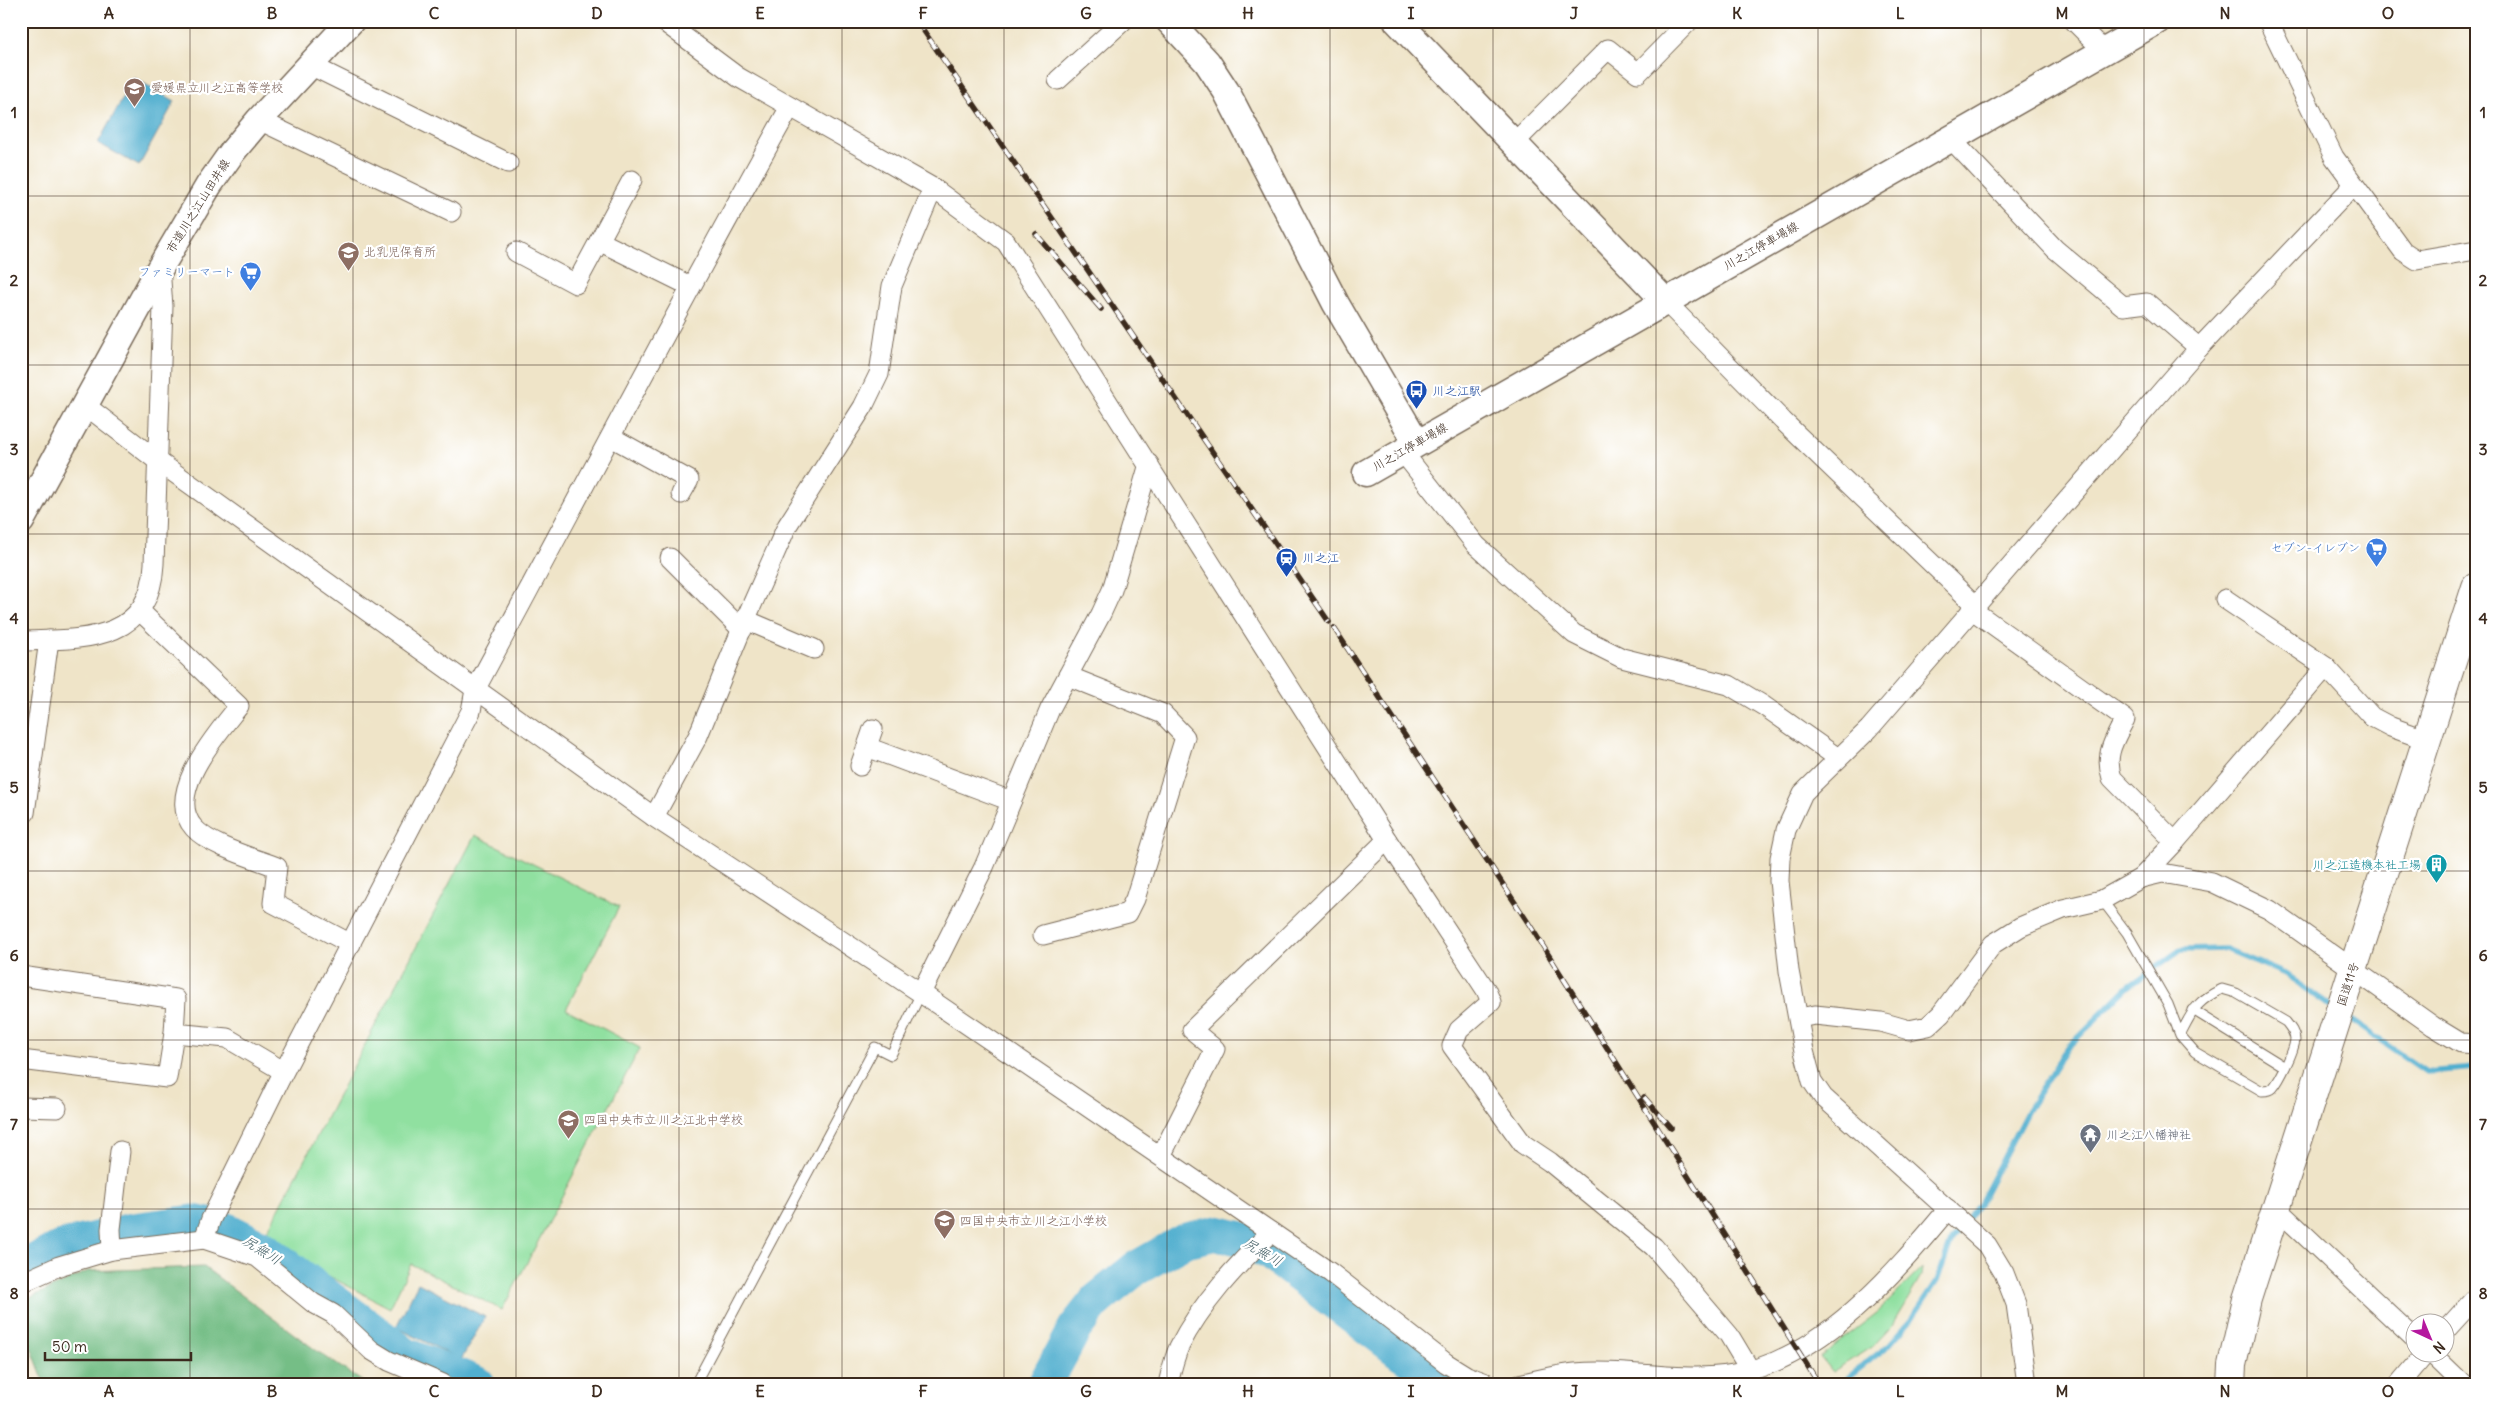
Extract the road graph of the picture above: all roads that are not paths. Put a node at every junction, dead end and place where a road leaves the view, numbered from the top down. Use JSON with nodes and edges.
{"nodes":[{"id":1,"x":351,"y":21,"type":"edge"},
{"id":2,"x":663,"y":21,"type":"edge"},
{"id":3,"x":1123,"y":21,"type":"edge"},
{"id":4,"x":1169,"y":21,"type":"edge"},
{"id":5,"x":1397,"y":21,"type":"edge"},
{"id":6,"x":1689,"y":21,"type":"edge"},
{"id":7,"x":2074,"y":21,"type":"edge"},
{"id":8,"x":2157,"y":21,"type":"edge"},
{"id":9,"x":2268,"y":21,"type":"edge"},
{"id":10,"x":2104,"y":52,"type":"junction"},
{"id":11,"x":310,"y":64,"type":"junction"},
{"id":12,"x":1058,"y":80,"type":"dead end"},
{"id":13,"x":790,"y":107,"type":"junction"},
{"id":14,"x":259,"y":120,"type":"junction"},
{"id":15,"x":1950,"y":138,"type":"junction"},
{"id":16,"x":1514,"y":143,"type":"junction"},
{"id":17,"x":508,"y":163,"type":"dead end"},
{"id":18,"x":632,"y":180,"type":"dead end"},
{"id":19,"x":2354,"y":185,"type":"junction"},
{"id":20,"x":933,"y":188,"type":"junction"},
{"id":21,"x":451,"y":212,"type":"dead end"},
{"id":22,"x":599,"y":241,"type":"junction"},
{"id":23,"x":2476,"y":250,"type":"edge"},
{"id":24,"x":516,"y":252,"type":"dead end"},
{"id":25,"x":160,"y":268,"type":"junction"},
{"id":26,"x":690,"y":286,"type":"junction"},
{"id":27,"x":1665,"y":301,"type":"junction"},
{"id":28,"x":2199,"y":348,"type":"junction"},
{"id":29,"x":85,"y":405,"type":"junction"},
{"id":30,"x":611,"y":437,"type":"junction"},
{"id":31,"x":1410,"y":447,"type":"junction"},
{"id":32,"x":158,"y":461,"type":"junction"},
{"id":33,"x":1149,"y":464,"type":"junction"},
{"id":34,"x":1366,"y":473,"type":"dead end"},
{"id":35,"x":681,"y":494,"type":"dead end"},
{"id":36,"x":21,"y":521,"type":"edge"},
{"id":37,"x":670,"y":558,"type":"dead end"},
{"id":38,"x":2476,"y":587,"type":"edge"},
{"id":39,"x":2225,"y":599,"type":"dead end"},
{"id":40,"x":1973,"y":607,"type":"junction"},
{"id":41,"x":140,"y":611,"type":"junction"},
{"id":42,"x":744,"y":625,"type":"junction"},
{"id":43,"x":49,"y":640,"type":"junction"},
{"id":44,"x":21,"y":642,"type":"edge"},
{"id":45,"x":814,"y":648,"type":"dead end"},
{"id":46,"x":2326,"y":667,"type":"junction"},
{"id":47,"x":1068,"y":676,"type":"junction"},
{"id":48,"x":476,"y":690,"type":"junction"},
{"id":49,"x":873,"y":729,"type":"dead end"},
{"id":50,"x":2427,"y":740,"type":"junction"},
{"id":51,"x":867,"y":747,"type":"junction"},
{"id":52,"x":1838,"y":758,"type":"junction"},
{"id":53,"x":860,"y":766,"type":"dead end"},
{"id":54,"x":1010,"y":801,"type":"junction"},
{"id":55,"x":25,"y":813,"type":"dead end"},
{"id":56,"x":654,"y":818,"type":"junction"},
{"id":57,"x":1387,"y":840,"type":"junction"},
{"id":58,"x":2175,"y":842,"type":"junction"},
{"id":59,"x":2141,"y":878,"type":"junction"},
{"id":60,"x":2102,"y":900,"type":"junction"},
{"id":61,"x":1043,"y":936,"type":"dead end"},
{"id":62,"x":350,"y":944,"type":"junction"},
{"id":63,"x":2353,"y":968,"type":"junction"},
{"id":64,"x":21,"y":976,"type":"edge"},
{"id":65,"x":921,"y":993,"type":"junction"},
{"id":66,"x":2193,"y":1010,"type":"junction"},
{"id":67,"x":1800,"y":1018,"type":"junction"},
{"id":68,"x":174,"y":1033,"type":"junction"},
{"id":69,"x":2180,"y":1035,"type":"junction"},
{"id":70,"x":2476,"y":1044,"type":"edge"},
{"id":71,"x":21,"y":1060,"type":"edge"},
{"id":72,"x":2285,"y":1067,"type":"junction"},
{"id":73,"x":284,"y":1071,"type":"junction"},
{"id":74,"x":21,"y":1107,"type":"edge"},
{"id":75,"x":57,"y":1108,"type":"dead end"},
{"id":76,"x":120,"y":1151,"type":"dead end"},
{"id":77,"x":1161,"y":1156,"type":"junction"},
{"id":78,"x":2276,"y":1208,"type":"junction"},
{"id":79,"x":1948,"y":1210,"type":"junction"},
{"id":80,"x":206,"y":1231,"type":"junction"},
{"id":81,"x":1272,"y":1232,"type":"junction"},
{"id":82,"x":112,"y":1249,"type":"junction"},
{"id":83,"x":21,"y":1283,"type":"edge"},
{"id":84,"x":2476,"y":1297,"type":"edge"},
{"id":85,"x":2454,"y":1321,"type":"edge"},
{"id":86,"x":2404,"y":1329,"type":"edge"},
{"id":87,"x":2420,"y":1362,"type":"edge"},
{"id":88,"x":2440,"y":1362,"type":"edge"},
{"id":89,"x":1739,"y":1376,"type":"edge"},
{"id":90,"x":443,"y":1384,"type":"edge"},
{"id":91,"x":695,"y":1384,"type":"edge"},
{"id":92,"x":1168,"y":1384,"type":"edge"},
{"id":93,"x":1489,"y":1384,"type":"edge"},
{"id":94,"x":1519,"y":1384,"type":"edge"},
{"id":95,"x":2027,"y":1384,"type":"edge"},
{"id":96,"x":2231,"y":1384,"type":"edge"},
{"id":97,"x":2400,"y":1384,"type":"edge"},
{"id":98,"x":2464,"y":1384,"type":"edge"}],
"edges":[{"from":1,"to":11,"type":"street","name":"市道川之江山田井線"},
{"from":2,"to":13,"type":"street"},
{"from":3,"to":12,"type":"street"},
{"from":4,"to":31,"type":"street"},
{"from":5,"to":16,"type":"street"},
{"from":6,"to":16,"type":"street"},
{"from":7,"to":10,"type":"street"},
{"from":8,"to":10,"type":"street","name":"川之江停車場線"},
{"from":9,"to":19,"type":"street"},
{"from":10,"to":15,"type":"street","name":"川之江停車場線"},
{"from":11,"to":14,"type":"street","name":"市道川之江山田井線"},
{"from":11,"to":17,"type":"street"},
{"from":13,"to":20,"type":"street"},
{"from":13,"to":26,"type":"street"},
{"from":14,"to":21,"type":"street"},
{"from":14,"to":25,"type":"street","name":"市道川之江山田井線"},
{"from":15,"to":27,"type":"street","name":"川之江停車場線"},
{"from":15,"to":28,"type":"street"},
{"from":16,"to":27,"type":"street"},
{"from":18,"to":22,"type":"street"},
{"from":19,"to":23,"type":"street"},
{"from":19,"to":28,"type":"street"},
{"from":20,"to":33,"type":"street"},
{"from":20,"to":42,"type":"street"},
{"from":22,"to":24,"type":"street"},
{"from":22,"to":26,"type":"street"},
{"from":25,"to":29,"type":"street","name":"市道川之江山田井線"},
{"from":25,"to":32,"type":"street"},
{"from":26,"to":30,"type":"street"},
{"from":27,"to":31,"type":"street","name":"川之江停車場線"},
{"from":27,"to":40,"type":"street"},
{"from":28,"to":40,"type":"street"},
{"from":29,"to":32,"type":"street"},
{"from":29,"to":36,"type":"street","name":"市道川之江山田井線"},
{"from":30,"to":35,"type":"street"},
{"from":30,"to":48,"type":"street"},
{"from":31,"to":34,"type":"street","name":"川之江停車場線"},
{"from":31,"to":52,"type":"street"},
{"from":32,"to":41,"type":"street"},
{"from":32,"to":48,"type":"street"},
{"from":33,"to":47,"type":"street"},
{"from":33,"to":57,"type":"street"},
{"from":37,"to":42,"type":"street"},
{"from":38,"to":50,"type":"highway","name":"国道11号"},
{"from":39,"to":46,"type":"street"},
{"from":40,"to":52,"type":"street"},
{"from":40,"to":58,"type":"street"},
{"from":41,"to":43,"type":"street"},
{"from":41,"to":62,"type":"street"},
{"from":42,"to":45,"type":"street"},
{"from":42,"to":56,"type":"street"},
{"from":43,"to":44,"type":"street"},
{"from":43,"to":55,"type":"street"},
{"from":46,"to":50,"type":"street"},
{"from":46,"to":58,"type":"street"},
{"from":47,"to":54,"type":"street"},
{"from":47,"to":61,"type":"street"},
{"from":48,"to":56,"type":"street"},
{"from":48,"to":62,"type":"street"},
{"from":49,"to":51,"type":"street"},
{"from":50,"to":63,"type":"highway","name":"国道11号"},
{"from":51,"to":53,"type":"street"},
{"from":51,"to":54,"type":"street"},
{"from":52,"to":67,"type":"street"},
{"from":54,"to":65,"type":"street"},
{"from":56,"to":65,"type":"street"},
{"from":57,"to":77,"type":"street"},
{"from":57,"to":89,"type":"street"},
{"from":58,"to":59,"type":"street"},
{"from":59,"to":60,"type":"street"},
{"from":59,"to":63,"type":"street"},
{"from":60,"to":67,"type":"street"},
{"from":60,"to":69,"type":"lane"},
{"from":62,"to":73,"type":"street"},
{"from":63,"to":70,"type":"street"},
{"from":63,"to":78,"type":"highway","name":"国道11号"},
{"from":64,"to":68,"type":"street"},
{"from":65,"to":77,"type":"street"},
{"from":65,"to":91,"type":"lane"},
{"from":66,"to":69,"type":"lane"},
{"from":66,"to":72,"type":"lane"},
{"from":66,"to":72,"type":"lane"},
{"from":67,"to":79,"type":"street"},
{"from":68,"to":71,"type":"street"},
{"from":68,"to":73,"type":"street"},
{"from":69,"to":72,"type":"lane"},
{"from":73,"to":80,"type":"street"},
{"from":74,"to":75,"type":"street"},
{"from":76,"to":82,"type":"street"},
{"from":77,"to":81,"type":"street"},
{"from":78,"to":86,"type":"street"},
{"from":78,"to":96,"type":"highway","name":"国道11号"},
{"from":79,"to":89,"type":"street"},
{"from":79,"to":95,"type":"street"},
{"from":80,"to":82,"type":"street"},
{"from":80,"to":90,"type":"street"},
{"from":81,"to":92,"type":"street"},
{"from":81,"to":93,"type":"street"},
{"from":82,"to":83,"type":"street"},
{"from":84,"to":85,"type":"street"},
{"from":87,"to":97,"type":"street"},
{"from":88,"to":98,"type":"street"},
{"from":89,"to":94,"type":"street"}]}
